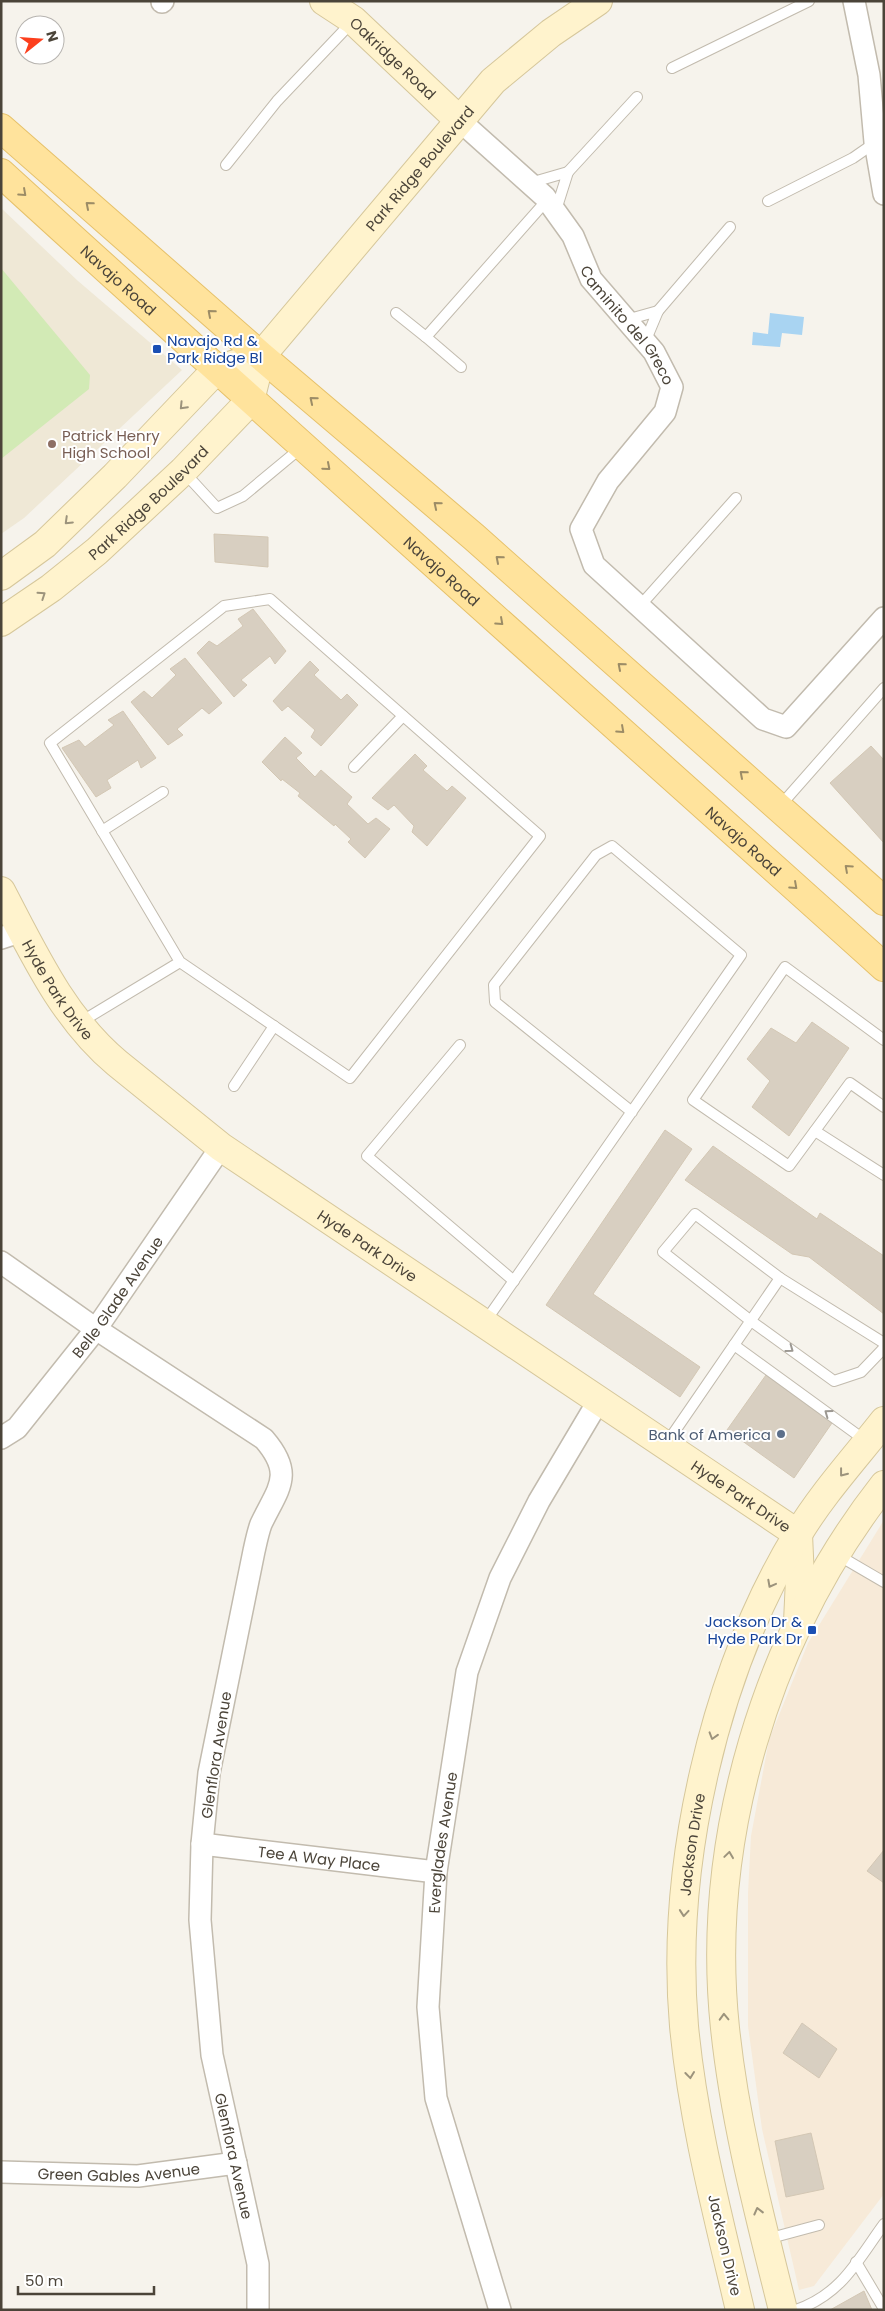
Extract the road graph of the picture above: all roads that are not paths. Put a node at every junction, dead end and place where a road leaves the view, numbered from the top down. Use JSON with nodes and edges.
{"nodes":[{"id":1,"x":324,"y":1,"type":"edge"},
{"id":2,"x":598,"y":1,"type":"edge"},
{"id":3,"x":809,"y":1,"type":"edge"},
{"id":4,"x":854,"y":1,"type":"edge"},
{"id":5,"x":353,"y":20,"type":"junction"},
{"id":6,"x":672,"y":68,"type":"dead end"},
{"id":7,"x":637,"y":97,"type":"dead end"},
{"id":8,"x":459,"y":120,"type":"junction"},
{"id":9,"x":1,"y":128,"type":"edge"},
{"id":10,"x":879,"y":142,"type":"edge"},
{"id":11,"x":226,"y":165,"type":"dead end"},
{"id":12,"x":568,"y":172,"type":"junction"},
{"id":13,"x":1,"y":173,"type":"edge"},
{"id":14,"x":530,"y":183,"type":"junction"},
{"id":15,"x":884,"y":194,"type":"edge"},
{"id":16,"x":768,"y":201,"type":"dead end"},
{"id":17,"x":551,"y":206,"type":"junction"},
{"id":18,"x":730,"y":227,"type":"dead end"},
{"id":19,"x":658,"y":311,"type":"junction"},
{"id":20,"x":396,"y":313,"type":"dead end"},
{"id":21,"x":625,"y":320,"type":"junction"},
{"id":22,"x":426,"y":337,"type":"junction"},
{"id":23,"x":645,"y":342,"type":"junction"},
{"id":24,"x":261,"y":356,"type":"junction"},
{"id":25,"x":461,"y":367,"type":"dead end"},
{"id":26,"x":216,"y":370,"type":"junction"},
{"id":27,"x":250,"y":401,"type":"junction"},
{"id":28,"x":302,"y":446,"type":"junction"},
{"id":29,"x":183,"y":471,"type":"junction"},
{"id":30,"x":736,"y":498,"type":"dead end"},
{"id":31,"x":1,"y":576,"type":"edge"},
{"id":32,"x":639,"y":607,"type":"junction"},
{"id":33,"x":884,"y":618,"type":"edge"},
{"id":34,"x":1,"y":622,"type":"edge"},
{"id":35,"x":884,"y":688,"type":"edge"},
{"id":36,"x":403,"y":716,"type":"junction"},
{"id":37,"x":354,"y":767,"type":"dead end"},
{"id":38,"x":163,"y":792,"type":"dead end"},
{"id":39,"x":779,"y":806,"type":"junction"},
{"id":40,"x":102,"y":831,"type":"junction"},
{"id":41,"x":1,"y":891,"type":"edge"},
{"id":42,"x":884,"y":901,"type":"edge"},
{"id":43,"x":12,"y":935,"type":"edge"},
{"id":44,"x":180,"y":962,"type":"junction"},
{"id":45,"x":884,"y":967,"type":"edge"},
{"id":46,"x":78,"y":1024,"type":"junction"},
{"id":47,"x":274,"y":1026,"type":"junction"},
{"id":48,"x":884,"y":1040,"type":"edge"},
{"id":49,"x":460,"y":1046,"type":"dead end"},
{"id":50,"x":234,"y":1086,"type":"dead end"},
{"id":51,"x":884,"y":1106,"type":"edge"},
{"id":52,"x":632,"y":1112,"type":"junction"},
{"id":53,"x":815,"y":1131,"type":"junction"},
{"id":54,"x":221,"y":1148,"type":"junction"},
{"id":55,"x":884,"y":1175,"type":"edge"},
{"id":56,"x":1,"y":1262,"type":"edge"},
{"id":57,"x":780,"y":1278,"type":"junction"},
{"id":58,"x":514,"y":1281,"type":"junction"},
{"id":59,"x":751,"y":1321,"type":"junction"},
{"id":60,"x":484,"y":1323,"type":"junction"},
{"id":61,"x":96,"y":1329,"type":"junction"},
{"id":62,"x":884,"y":1343,"type":"edge"},
{"id":63,"x":734,"y":1345,"type":"junction"},
{"id":64,"x":884,"y":1348,"type":"edge"},
{"id":65,"x":599,"y":1400,"type":"junction"},
{"id":66,"x":876,"y":1432,"type":"edge"},
{"id":67,"x":1,"y":1438,"type":"edge"},
{"id":68,"x":666,"y":1445,"type":"junction"},
{"id":69,"x":884,"y":1485,"type":"edge"},
{"id":70,"x":823,"y":1498,"type":"junction"},
{"id":71,"x":798,"y":1534,"type":"junction"},
{"id":72,"x":836,"y":1554,"type":"junction"},
{"id":73,"x":884,"y":1582,"type":"edge"},
{"id":74,"x":798,"y":1622,"type":"junction"},
{"id":75,"x":202,"y":1844,"type":"junction"},
{"id":76,"x":436,"y":1872,"type":"junction"},
{"id":77,"x":236,"y":2163,"type":"junction"},
{"id":78,"x":1,"y":2172,"type":"edge"},
{"id":79,"x":884,"y":2224,"type":"edge"},
{"id":80,"x":819,"y":2225,"type":"dead end"},
{"id":81,"x":879,"y":2238,"type":"edge"},
{"id":82,"x":765,"y":2239,"type":"junction"},
{"id":83,"x":856,"y":2262,"type":"junction"},
{"id":84,"x":884,"y":2309,"type":"edge"},
{"id":85,"x":258,"y":2310,"type":"edge"},
{"id":86,"x":500,"y":2310,"type":"edge"},
{"id":87,"x":740,"y":2310,"type":"edge"},
{"id":88,"x":782,"y":2310,"type":"edge"},
{"id":89,"x":796,"y":2310,"type":"edge"}],
"edges":[{"from":1,"to":5,"type":"main road","name":"Oakridge Road"},
{"from":2,"to":8,"type":"main road","name":"Park Ridge Boulevard"},
{"from":3,"to":6,"type":"lane"},
{"from":4,"to":10,"type":"street"},
{"from":5,"to":8,"type":"main road","name":"Oakridge Road"},
{"from":5,"to":11,"type":"lane"},
{"from":7,"to":12,"type":"lane"},
{"from":8,"to":14,"type":"street","name":"Caminito del Greco"},
{"from":8,"to":24,"type":"main road","name":"Park Ridge Boulevard"},
{"from":24,"to":9,"type":"main road","one_way":true},
{"from":10,"to":15,"type":"street"},
{"from":10,"to":16,"type":"lane"},
{"from":12,"to":14,"type":"lane"},
{"from":12,"to":17,"type":"lane"},
{"from":13,"to":26,"type":"main road","name":"Navajo Road","one_way":true},
{"from":14,"to":17,"type":"street","name":"Caminito del Greco"},
{"from":17,"to":21,"type":"street","name":"Caminito del Greco"},
{"from":17,"to":22,"type":"lane"},
{"from":18,"to":19,"type":"lane"},
{"from":19,"to":21,"type":"lane"},
{"from":19,"to":23,"type":"lane"},
{"from":20,"to":22,"type":"lane"},
{"from":21,"to":23,"type":"street","name":"Caminito del Greco"},
{"from":22,"to":25,"type":"lane"},
{"from":23,"to":32,"type":"street","name":"Caminito del Greco"},
{"from":24,"to":26,"type":"main road"},
{"from":24,"to":27,"type":"main road","name":"Park Ridge Boulevard"},
{"from":39,"to":24,"type":"main road","one_way":true},
{"from":26,"to":27,"type":"main road","name":"Navajo Road"},
{"from":26,"to":31,"type":"main road","one_way":true},
{"from":27,"to":28,"type":"main road","name":"Navajo Road"},
{"from":27,"to":29,"type":"main road","name":"Park Ridge Boulevard"},
{"from":28,"to":29,"type":"lane"},
{"from":28,"to":45,"type":"main road","name":"Navajo Road","one_way":true},
{"from":34,"to":29,"type":"main road","name":"Park Ridge Boulevard","one_way":true},
{"from":30,"to":32,"type":"lane"},
{"from":32,"to":33,"type":"street","name":"Caminito del Greco"},
{"from":35,"to":39,"type":"lane"},
{"from":36,"to":37,"type":"lane"},
{"from":36,"to":40,"type":"lane"},
{"from":36,"to":47,"type":"lane"},
{"from":38,"to":40,"type":"lane"},
{"from":42,"to":39,"type":"main road","one_way":true},
{"from":40,"to":44,"type":"lane"},
{"from":41,"to":43,"type":"main road","name":"Hyde Park Drive"},
{"from":43,"to":46,"type":"main road","name":"Hyde Park Drive"},
{"from":44,"to":46,"type":"lane"},
{"from":44,"to":47,"type":"lane"},
{"from":46,"to":54,"type":"main road","name":"Hyde Park Drive"},
{"from":47,"to":50,"type":"lane"},
{"from":48,"to":53,"type":"lane"},
{"from":49,"to":58,"type":"lane"},
{"from":51,"to":53,"type":"lane"},
{"from":52,"to":52,"type":"lane"},
{"from":52,"to":58,"type":"lane"},
{"from":53,"to":55,"type":"lane"},
{"from":54,"to":60,"type":"main road","name":"Hyde Park Drive"},
{"from":54,"to":61,"type":"street","name":"Belle Glade Avenue"},
{"from":56,"to":61,"type":"street","name":"Glenflora Avenue"},
{"from":57,"to":59,"type":"lane"},
{"from":57,"to":59,"type":"lane"},
{"from":57,"to":62,"type":"lane"},
{"from":58,"to":60,"type":"lane"},
{"from":59,"to":63,"type":"lane"},
{"from":59,"to":64,"type":"lane","one_way":true},
{"from":60,"to":65,"type":"main road","name":"Hyde Park Drive"},
{"from":61,"to":67,"type":"street","name":"Belle Glade Avenue"},
{"from":61,"to":75,"type":"street","name":"Glenflora Avenue"},
{"from":66,"to":63,"type":"lane","one_way":true},
{"from":63,"to":68,"type":"lane"},
{"from":65,"to":68,"type":"main road","name":"Hyde Park Drive"},
{"from":65,"to":76,"type":"street","name":"Everglades Avenue"},
{"from":66,"to":70,"type":"main road","name":"Jackson Drive","one_way":true},
{"from":68,"to":71,"type":"main road","name":"Hyde Park Drive"},
{"from":69,"to":72,"type":"main road"},
{"from":70,"to":71,"type":"main road","name":"Jackson Drive"},
{"from":70,"to":72,"type":"main road"},
{"from":71,"to":74,"type":"main road"},
{"from":71,"to":87,"type":"main road","name":"Jackson Drive","one_way":true},
{"from":72,"to":73,"type":"lane"},
{"from":72,"to":74,"type":"main road"},
{"from":82,"to":74,"type":"main road","one_way":true},
{"from":75,"to":76,"type":"street","name":"Tee A Way Place"},
{"from":75,"to":77,"type":"street","name":"Glenflora Avenue"},
{"from":76,"to":86,"type":"street","name":"Everglades Avenue"},
{"from":77,"to":78,"type":"street","name":"Green Gables Avenue"},
{"from":77,"to":85,"type":"street","name":"Glenflora Avenue"},
{"from":79,"to":81,"type":"lane"},
{"from":80,"to":82,"type":"lane"},
{"from":81,"to":83,"type":"lane"},
{"from":82,"to":88,"type":"main road"},
{"from":83,"to":84,"type":"lane"},
{"from":83,"to":89,"type":"lane"}]}
